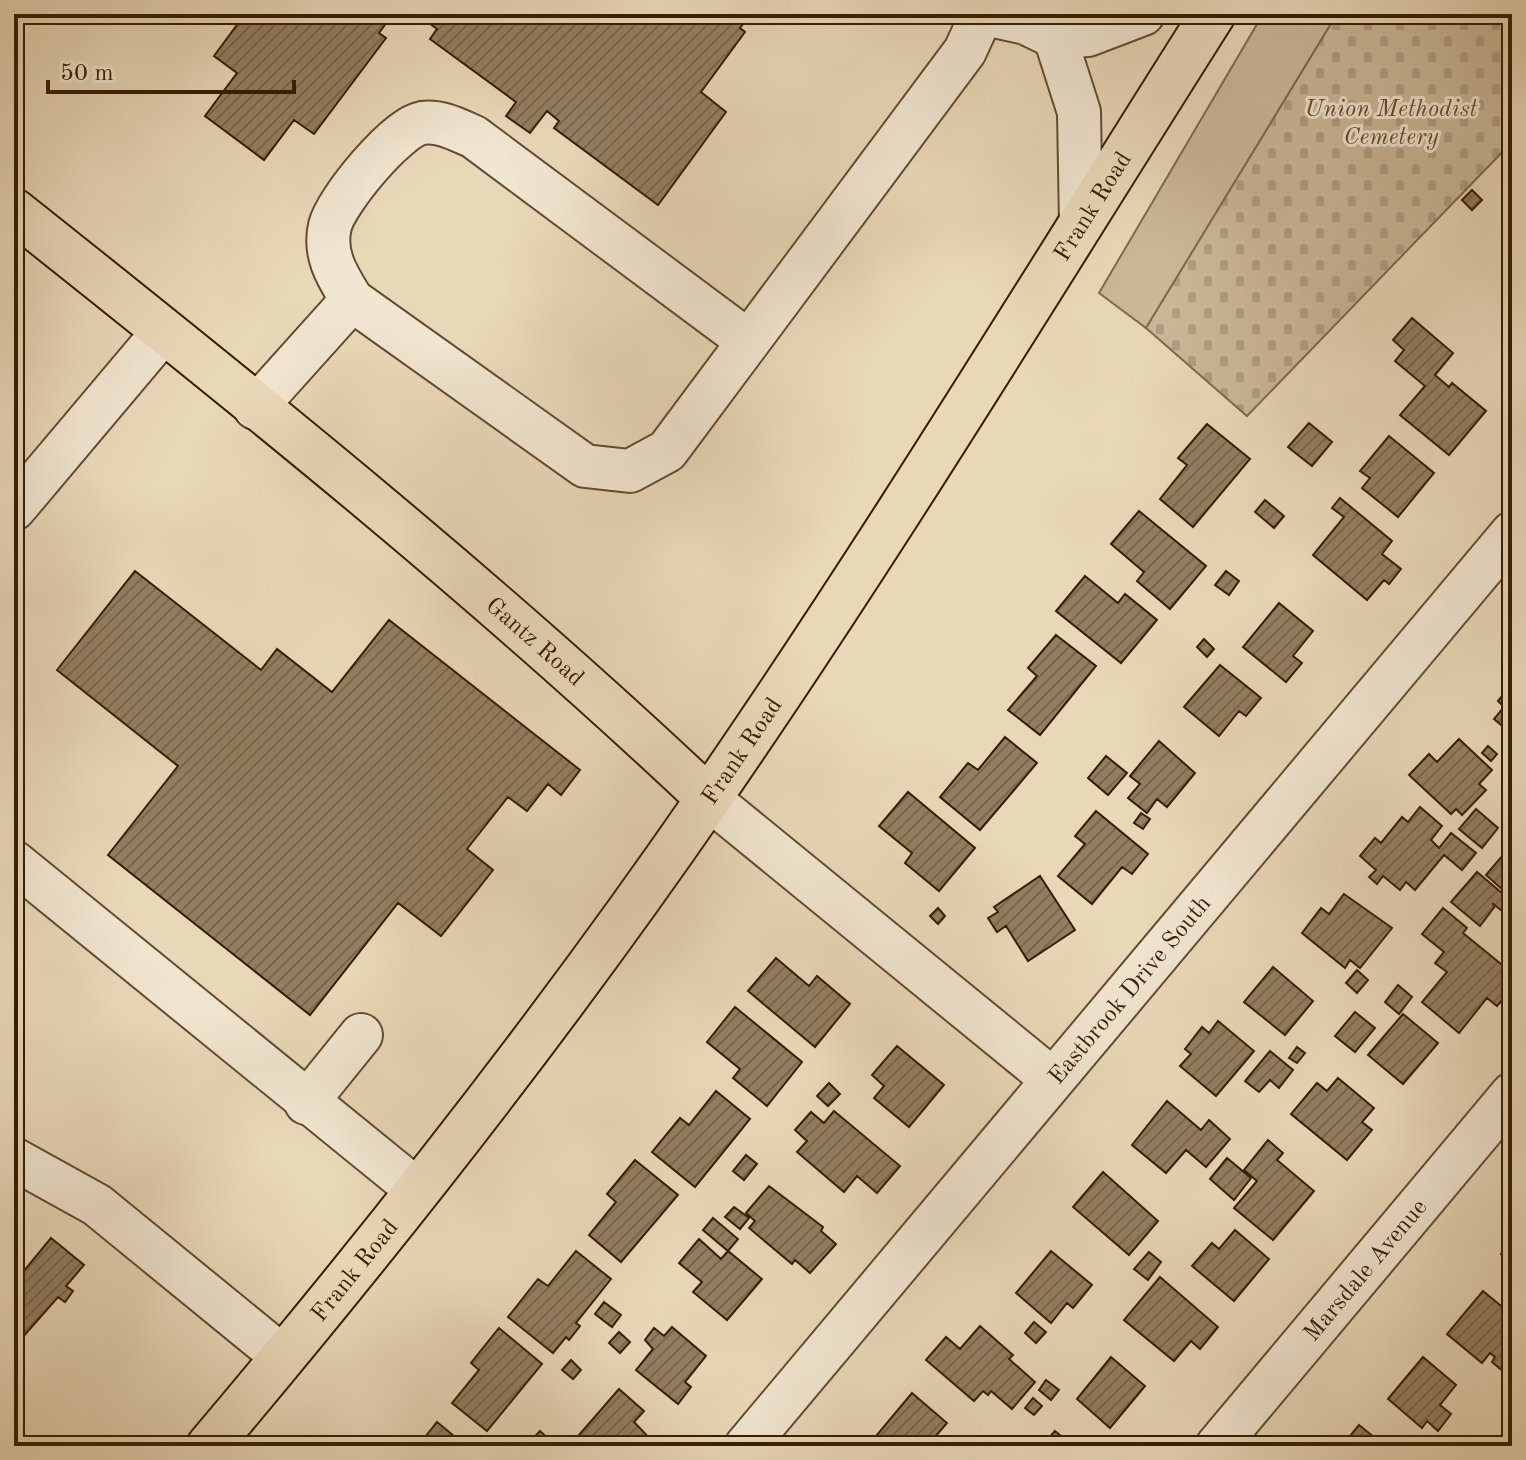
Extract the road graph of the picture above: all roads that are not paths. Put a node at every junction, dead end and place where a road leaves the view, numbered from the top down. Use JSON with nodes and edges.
{"nodes":[{"id":1,"x":984,"y":14,"type":"edge"},
{"id":2,"x":1143,"y":14,"type":"edge"},
{"id":3,"x":1213,"y":14,"type":"edge"},
{"id":4,"x":1055,"y":37,"type":"junction"},
{"id":5,"x":14,"y":211,"type":"edge"},
{"id":6,"x":1081,"y":225,"type":"junction"},
{"id":7,"x":352,"y":300,"type":"junction"},
{"id":8,"x":164,"y":331,"type":"junction"},
{"id":9,"x":748,"y":341,"type":"junction"},
{"id":10,"x":255,"y":408,"type":"junction"},
{"id":11,"x":14,"y":509,"type":"edge"},
{"id":12,"x":1512,"y":533,"type":"edge"},
{"id":13,"x":708,"y":798,"type":"junction"},
{"id":14,"x":14,"y":862,"type":"edge"},
{"id":15,"x":361,"y":1035,"type":"dead end"},
{"id":16,"x":1052,"y":1079,"type":"junction"},
{"id":17,"x":1512,"y":1094,"type":"edge"},
{"id":18,"x":306,"y":1103,"type":"junction"},
{"id":19,"x":14,"y":1159,"type":"edge"},
{"id":20,"x":416,"y":1189,"type":"junction"},
{"id":21,"x":283,"y":1357,"type":"junction"},
{"id":22,"x":209,"y":1446,"type":"edge"},
{"id":23,"x":746,"y":1446,"type":"edge"},
{"id":24,"x":1217,"y":1446,"type":"edge"}],
"edges":[{"from":1,"to":4,"type":"street"},
{"from":1,"to":9,"type":"street"},
{"from":2,"to":4,"type":"street"},
{"from":3,"to":6,"type":"main road","name":"Frank Road"},
{"from":4,"to":6,"type":"street"},
{"from":5,"to":8,"type":"main road","name":"Gantz Road"},
{"from":6,"to":13,"type":"main road","name":"Frank Road"},
{"from":7,"to":9,"type":"street"},
{"from":7,"to":9,"type":"street"},
{"from":7,"to":10,"type":"street"},
{"from":8,"to":10,"type":"main road","name":"Gantz Road"},
{"from":8,"to":11,"type":"street"},
{"from":10,"to":13,"type":"main road","name":"Gantz Road"},
{"from":12,"to":16,"type":"street","name":"Eastbrook Drive South"},
{"from":13,"to":16,"type":"street","name":"Gantz Road"},
{"from":13,"to":20,"type":"main road","name":"Frank Road"},
{"from":14,"to":18,"type":"street"},
{"from":15,"to":18,"type":"street"},
{"from":16,"to":23,"type":"street","name":"Eastbrook Drive South"},
{"from":17,"to":24,"type":"street","name":"Marsdale Avenue"},
{"from":18,"to":20,"type":"street"},
{"from":19,"to":21,"type":"street"},
{"from":20,"to":21,"type":"main road","name":"Frank Road"},
{"from":21,"to":22,"type":"main road","name":"Frank Road"}]}
